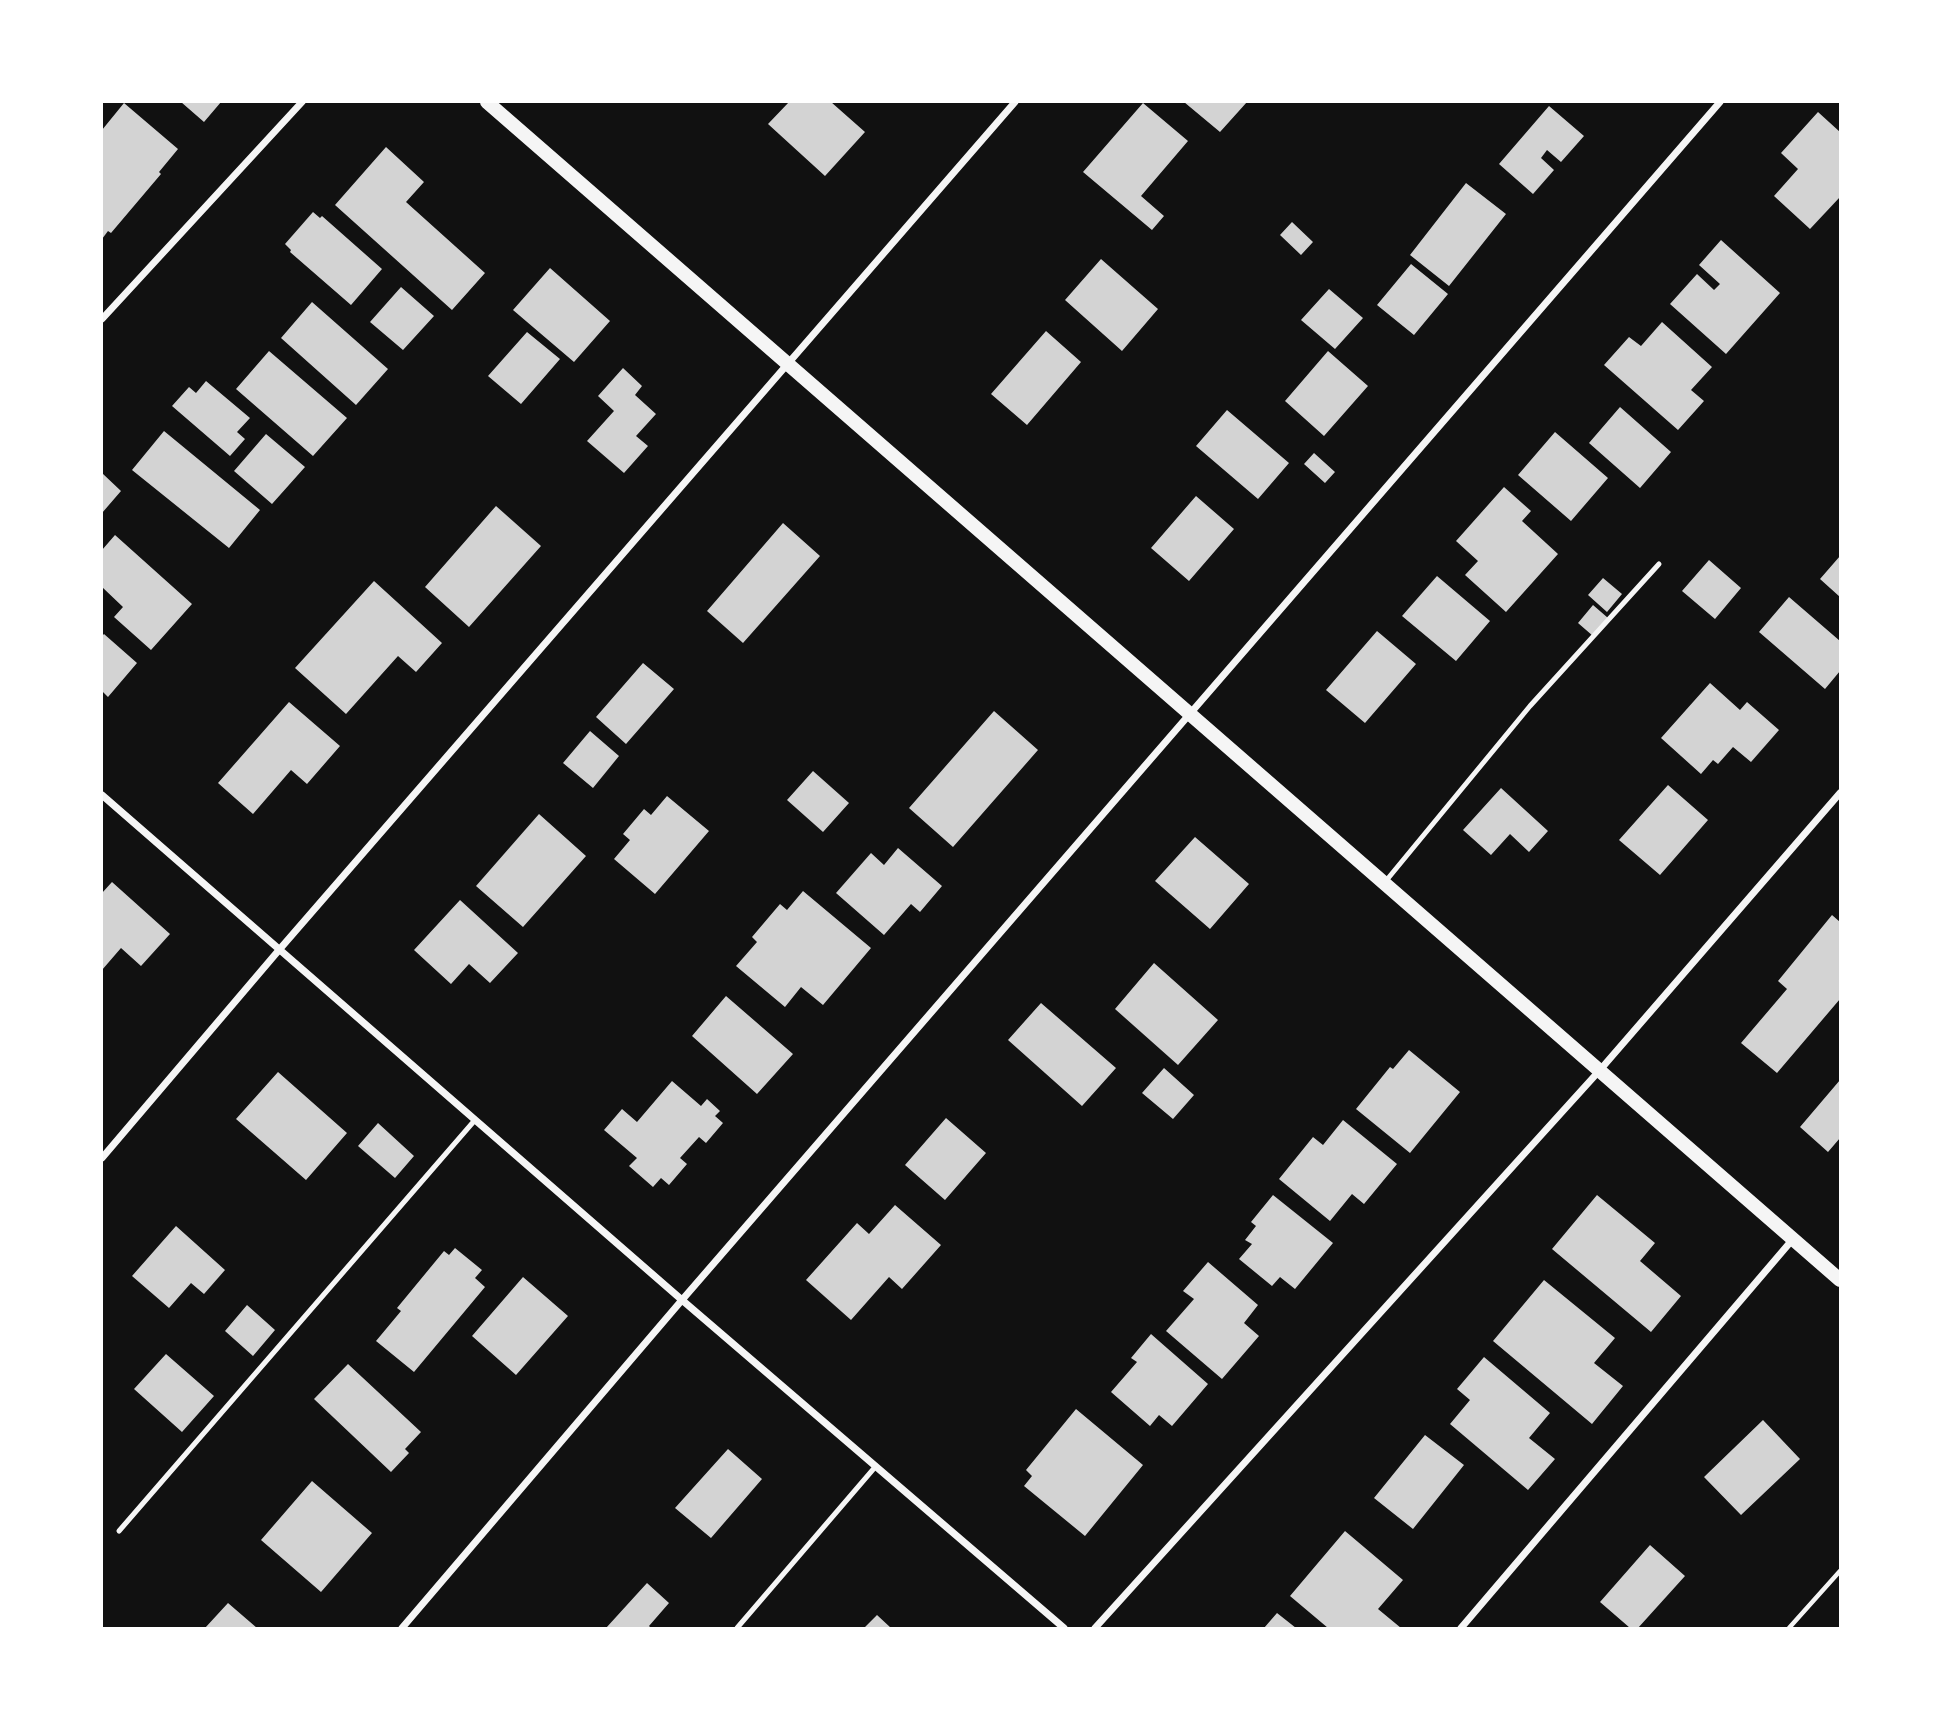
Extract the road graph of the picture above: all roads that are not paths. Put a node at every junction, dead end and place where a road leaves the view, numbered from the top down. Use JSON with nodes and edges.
{"nodes":[{"id":1,"x":302,"y":102,"type":"edge"},
{"id":2,"x":487,"y":102,"type":"edge"},
{"id":3,"x":1015,"y":102,"type":"edge"},
{"id":4,"x":1720,"y":102,"type":"edge"},
{"id":5,"x":102,"y":319,"type":"edge"},
{"id":6,"x":788,"y":363,"type":"junction"},
{"id":7,"x":1659,"y":564,"type":"dead end"},
{"id":8,"x":1191,"y":713,"type":"junction"},
{"id":9,"x":1840,"y":793,"type":"edge"},
{"id":10,"x":102,"y":795,"type":"edge"},
{"id":11,"x":1385,"y":883,"type":"junction"},
{"id":12,"x":279,"y":950,"type":"junction"},
{"id":13,"x":1600,"y":1070,"type":"junction"},
{"id":14,"x":475,"y":1121,"type":"junction"},
{"id":15,"x":102,"y":1158,"type":"edge"},
{"id":16,"x":1793,"y":1238,"type":"junction"},
{"id":17,"x":1840,"y":1280,"type":"edge"},
{"id":18,"x":682,"y":1300,"type":"junction"},
{"id":19,"x":876,"y":1466,"type":"junction"},
{"id":20,"x":119,"y":1531,"type":"dead end"},
{"id":21,"x":402,"y":1629,"type":"edge"},
{"id":22,"x":737,"y":1629,"type":"edge"},
{"id":23,"x":1064,"y":1629,"type":"edge"},
{"id":24,"x":1095,"y":1629,"type":"edge"},
{"id":25,"x":1461,"y":1629,"type":"edge"}],
"edges":[{"from":1,"to":5,"type":"street"},
{"from":2,"to":6,"type":"main road"},
{"from":3,"to":6,"type":"street"},
{"from":4,"to":8,"type":"street"},
{"from":6,"to":8,"type":"main road"},
{"from":6,"to":12,"type":"street"},
{"from":7,"to":11,"type":"lane"},
{"from":8,"to":11,"type":"main road"},
{"from":8,"to":18,"type":"street"},
{"from":9,"to":13,"type":"street"},
{"from":10,"to":12,"type":"street"},
{"from":11,"to":13,"type":"main road"},
{"from":12,"to":14,"type":"street"},
{"from":12,"to":15,"type":"street"},
{"from":13,"to":16,"type":"main road"},
{"from":13,"to":24,"type":"street"},
{"from":14,"to":18,"type":"street"},
{"from":14,"to":20,"type":"lane"},
{"from":16,"to":17,"type":"main road"},
{"from":16,"to":25,"type":"street"},
{"from":18,"to":19,"type":"street"},
{"from":18,"to":21,"type":"street"},
{"from":19,"to":22,"type":"lane"},
{"from":19,"to":23,"type":"street"}]}
